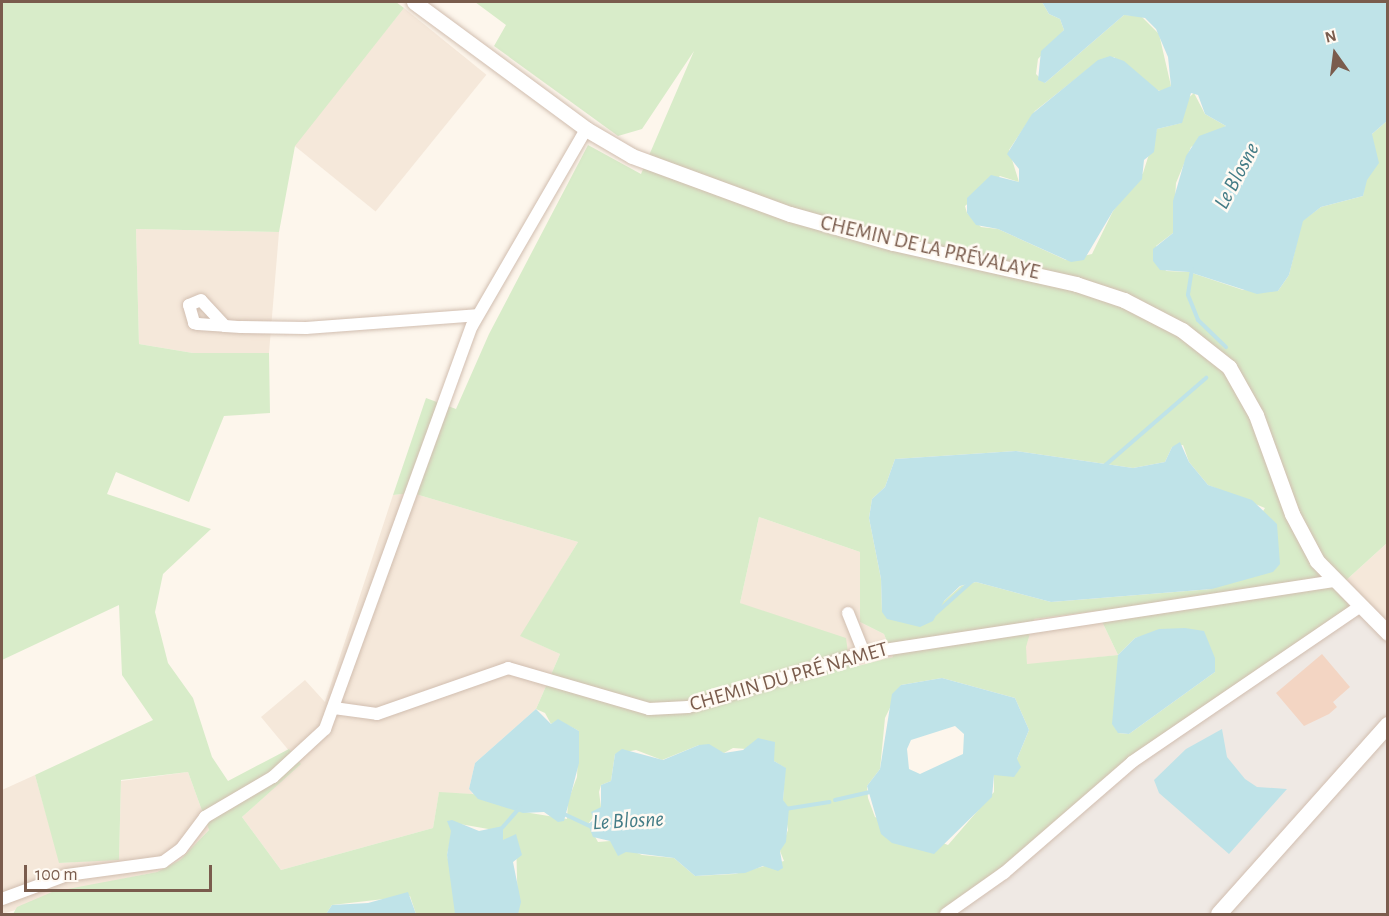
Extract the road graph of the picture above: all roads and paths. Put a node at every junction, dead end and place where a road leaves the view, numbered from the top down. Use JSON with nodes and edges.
{"nodes":[{"id":1,"x":414,"y":2,"type":"edge"},
{"id":2,"x":586,"y":129,"type":"junction"},
{"id":3,"x":477,"y":315,"type":"junction"},
{"id":4,"x":225,"y":326,"type":"dead end"},
{"id":5,"x":1332,"y":581,"type":"junction"},
{"id":6,"x":1359,"y":608,"type":"junction"},
{"id":7,"x":848,"y":613,"type":"dead end"},
{"id":8,"x":1388,"y":633,"type":"edge"},
{"id":9,"x":864,"y":652,"type":"junction"},
{"id":10,"x":334,"y":708,"type":"junction"},
{"id":11,"x":1388,"y":725,"type":"edge"},
{"id":12,"x":2,"y":898,"type":"edge"},
{"id":13,"x":946,"y":915,"type":"edge"},
{"id":14,"x":1219,"y":915,"type":"edge"}],
"edges":[{"from":1,"to":2,"type":"street","name":"CHEMIN DE LA PRÉVALAYE"},
{"from":2,"to":3,"type":"street"},
{"from":2,"to":5,"type":"street","name":"CHEMIN DE LA PRÉVALAYE"},
{"from":3,"to":4,"type":"street"},
{"from":3,"to":10,"type":"street"},
{"from":5,"to":6,"type":"street","name":"CHEMIN DE LA PRÉVALAYE"},
{"from":5,"to":9,"type":"street","name":"CHEMIN DU PRÉ NAMET"},
{"from":6,"to":8,"type":"street","name":"CHEMIN DE LA PRÉVALAYE"},
{"from":6,"to":13,"type":"street"},
{"from":7,"to":9,"type":"street"},
{"from":9,"to":10,"type":"street","name":"CHEMIN DU PRÉ NAMET"},
{"from":10,"to":12,"type":"street"},
{"from":11,"to":14,"type":"main road"}]}
